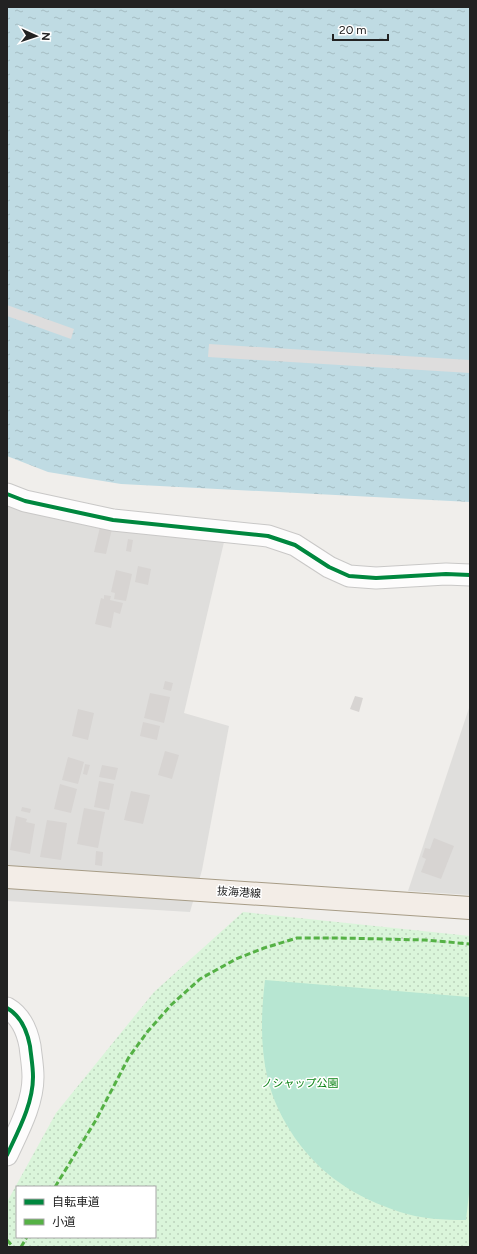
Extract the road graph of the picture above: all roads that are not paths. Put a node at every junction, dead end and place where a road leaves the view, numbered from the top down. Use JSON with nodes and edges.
{"nodes":[{"id":1,"x":7,"y":494,"type":"edge"},
{"id":2,"x":470,"y":575,"type":"edge"},
{"id":3,"x":7,"y":877,"type":"edge"},
{"id":4,"x":470,"y":908,"type":"edge"},
{"id":5,"x":7,"y":1008,"type":"edge"},
{"id":6,"x":9,"y":1145,"type":"edge"}],
"edges":[{"from":1,"to":2,"type":"street"},
{"from":3,"to":4,"type":"main road","name":"抜海港線"},
{"from":5,"to":6,"type":"street"}]}
